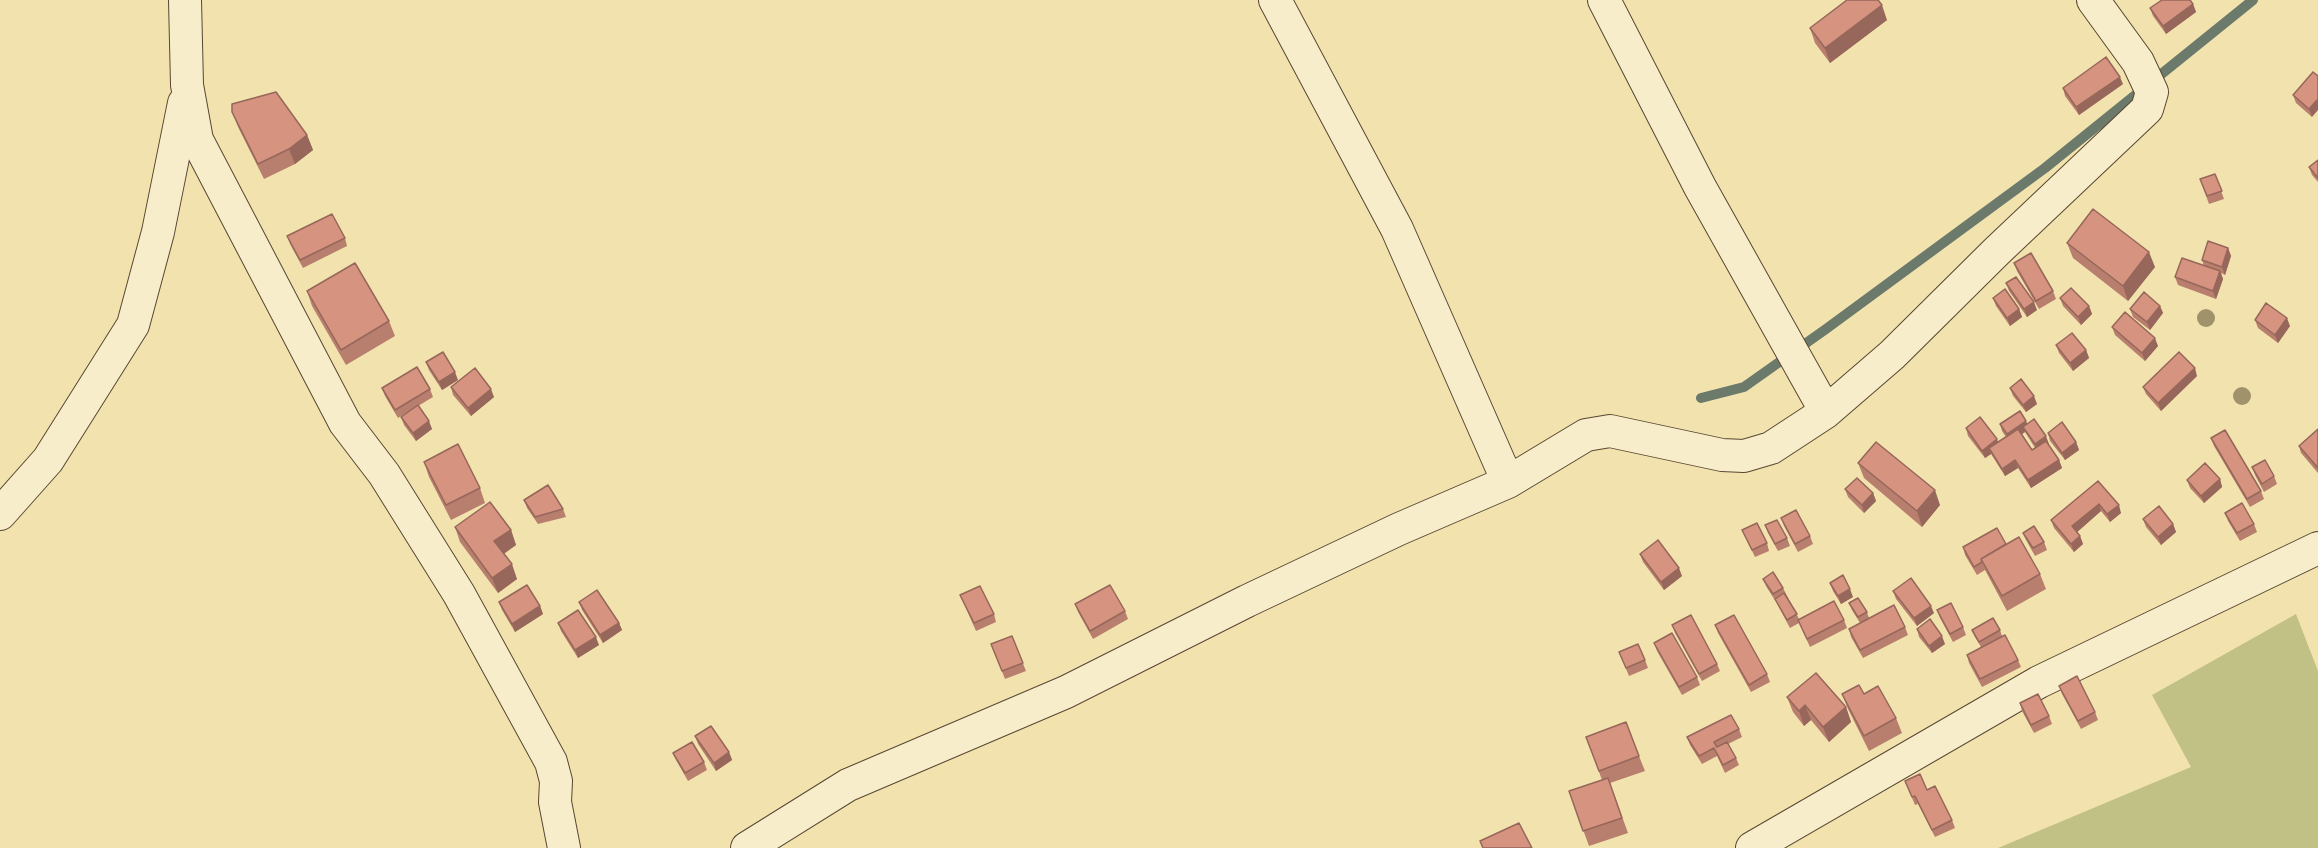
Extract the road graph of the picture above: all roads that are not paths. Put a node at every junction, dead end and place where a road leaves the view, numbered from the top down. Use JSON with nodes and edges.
{"nodes":[{"id":1,"x":185,"y":0,"type":"edge"},
{"id":2,"x":1275,"y":0,"type":"edge"},
{"id":3,"x":1604,"y":0,"type":"edge"},
{"id":4,"x":2093,"y":0,"type":"edge"},
{"id":5,"x":188,"y":85,"type":"junction"},
{"id":6,"x":1826,"y":412,"type":"junction"},
{"id":7,"x":1508,"y":482,"type":"junction"},
{"id":8,"x":0,"y":514,"type":"edge"},
{"id":9,"x":2318,"y":548,"type":"edge"},
{"id":10,"x":564,"y":848,"type":"edge"},
{"id":11,"x":747,"y":848,"type":"edge"},
{"id":12,"x":1752,"y":848,"type":"edge"}],
"edges":[{"from":1,"to":5,"type":"street"},
{"from":2,"to":7,"type":"street"},
{"from":3,"to":6,"type":"street"},
{"from":4,"to":6,"type":"street"},
{"from":5,"to":8,"type":"street"},
{"from":5,"to":10,"type":"street"},
{"from":6,"to":7,"type":"street"},
{"from":7,"to":11,"type":"street"},
{"from":9,"to":12,"type":"street"}]}
